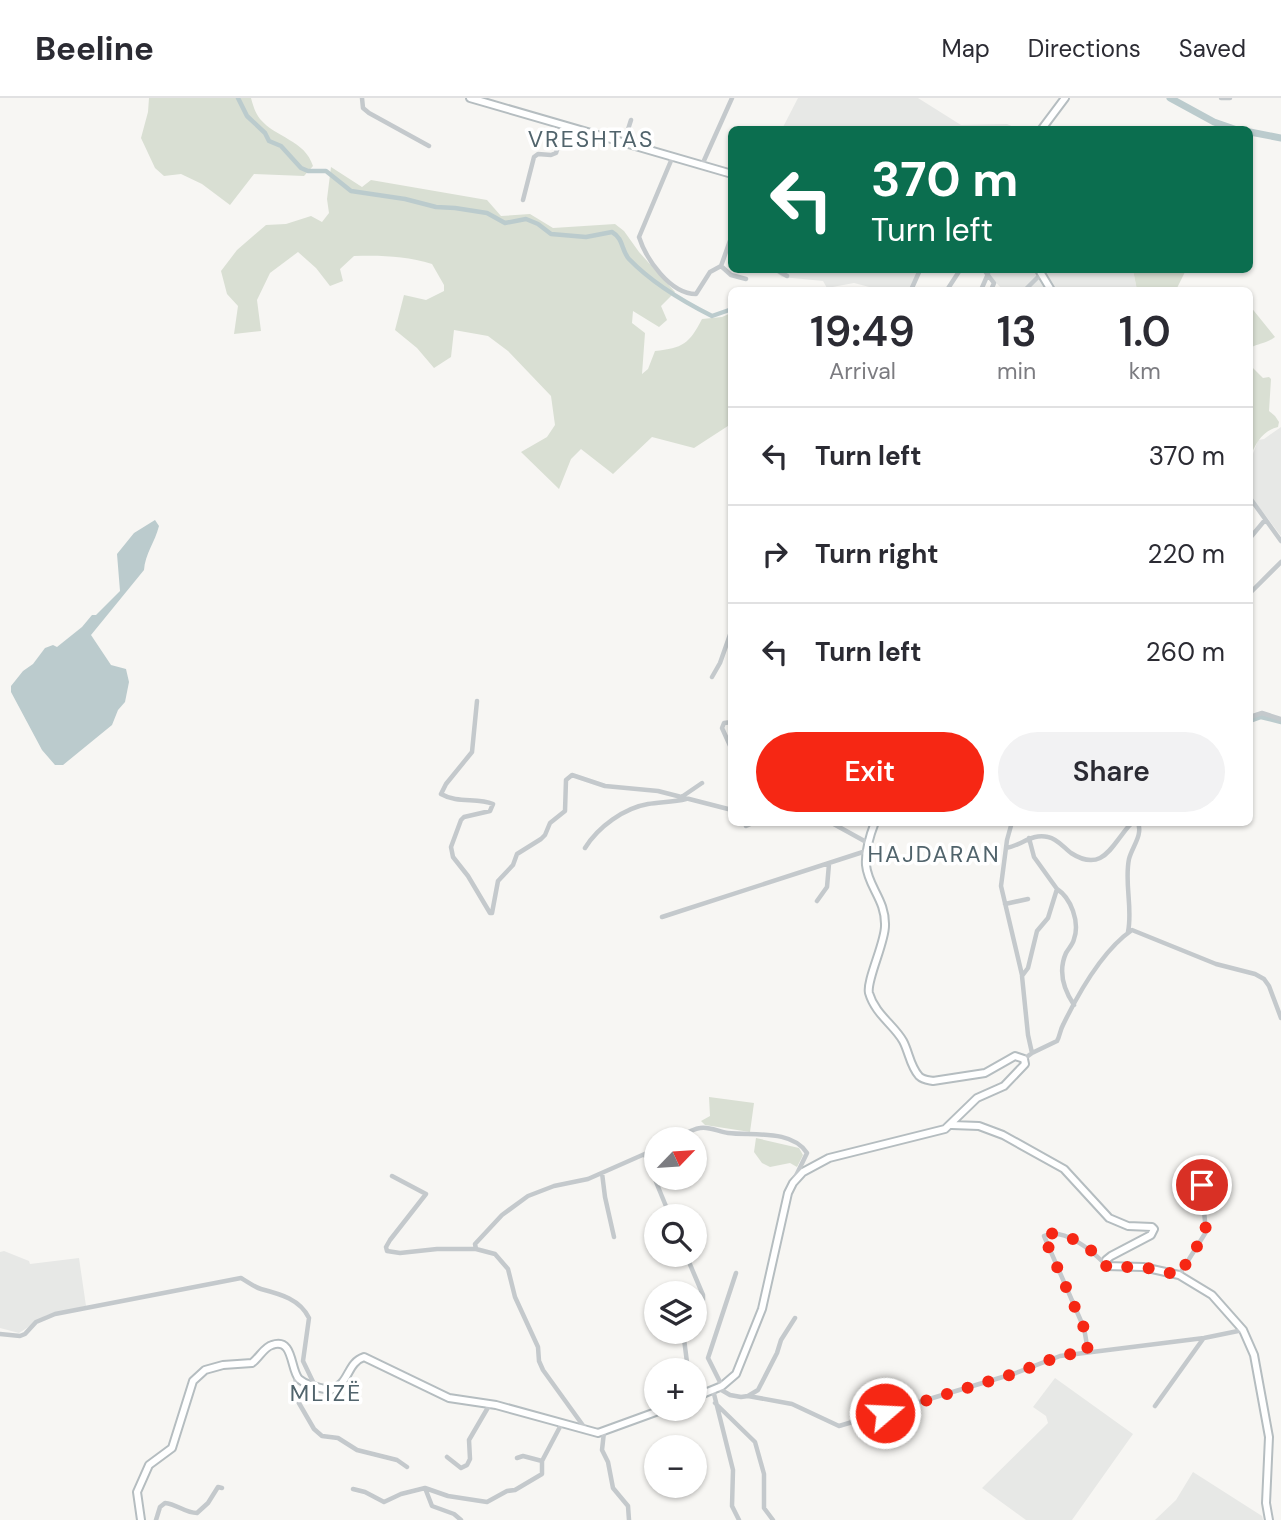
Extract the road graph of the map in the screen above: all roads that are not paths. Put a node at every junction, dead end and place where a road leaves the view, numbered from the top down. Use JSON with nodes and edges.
{"nodes":[{"id":1,"x":362,"y":98,"type":"edge"},
{"id":2,"x":470,"y":98,"type":"edge"},
{"id":3,"x":732,"y":98,"type":"edge"},
{"id":4,"x":1065,"y":98,"type":"edge"},
{"id":5,"x":1221,"y":98,"type":"edge"},
{"id":6,"x":1230,"y":98,"type":"edge"},
{"id":7,"x":631,"y":121,"type":"dead end"},
{"id":8,"x":565,"y":124,"type":"junction"},
{"id":9,"x":1044,"y":126,"type":"edge"},
{"id":10,"x":624,"y":142,"type":"junction"},
{"id":11,"x":429,"y":146,"type":"dead end"},
{"id":12,"x":673,"y":155,"type":"junction"},
{"id":13,"x":702,"y":165,"type":"junction"},
{"id":14,"x":728,"y":173,"type":"edge"},
{"id":15,"x":523,"y":200,"type":"dead end"},
{"id":16,"x":728,"y":246,"type":"edge"},
{"id":17,"x":721,"y":265,"type":"junction"},
{"id":18,"x":728,"y":272,"type":"edge"},
{"id":19,"x":729,"y":273,"type":"edge"},
{"id":20,"x":782,"y":273,"type":"edge"},
{"id":21,"x":1040,"y":273,"type":"edge"},
{"id":22,"x":988,"y":275,"type":"joint"},
{"id":23,"x":787,"y":276,"type":"dead end"},
{"id":24,"x":746,"y":279,"type":"dead end"},
{"id":25,"x":982,"y":287,"type":"edge"},
{"id":26,"x":992,"y":287,"type":"edge"},
{"id":27,"x":1028,"y":287,"type":"edge"},
{"id":28,"x":1253,"y":503,"type":"edge"},
{"id":29,"x":1265,"y":520,"type":"junction"},
{"id":30,"x":1253,"y":534,"type":"edge"},
{"id":31,"x":1281,"y":541,"type":"edge"},
{"id":32,"x":1281,"y":562,"type":"edge"},
{"id":33,"x":1253,"y":590,"type":"edge"},
{"id":34,"x":728,"y":640,"type":"edge"},
{"id":35,"x":712,"y":677,"type":"dead end"},
{"id":36,"x":477,"y":701,"type":"dead end"},
{"id":37,"x":1253,"y":716,"type":"edge"},
{"id":38,"x":1281,"y":719,"type":"edge"},
{"id":39,"x":728,"y":722,"type":"edge"},
{"id":40,"x":728,"y":741,"type":"edge"},
{"id":41,"x":702,"y":783,"type":"dead end"},
{"id":42,"x":685,"y":797,"type":"junction"},
{"id":43,"x":728,"y":809,"type":"edge"},
{"id":44,"x":836,"y":826,"type":"edge"},
{"id":45,"x":874,"y":826,"type":"edge"},
{"id":46,"x":1011,"y":826,"type":"edge"},
{"id":47,"x":1129,"y":826,"type":"edge"},
{"id":48,"x":1140,"y":826,"type":"edge"},
{"id":49,"x":1029,"y":838,"type":"junction"},
{"id":50,"x":868,"y":847,"type":"junction"},
{"id":51,"x":585,"y":848,"type":"dead end"},
{"id":52,"x":1006,"y":848,"type":"junction"},
{"id":53,"x":830,"y":864,"type":"junction"},
{"id":54,"x":1058,"y":889,"type":"junction"},
{"id":55,"x":1028,"y":899,"type":"dead end"},
{"id":56,"x":817,"y":901,"type":"dead end"},
{"id":57,"x":1004,"y":904,"type":"junction"},
{"id":58,"x":662,"y":917,"type":"dead end"},
{"id":59,"x":1128,"y":933,"type":"junction"},
{"id":60,"x":1022,"y":976,"type":"junction"},
{"id":61,"x":1074,"y":1005,"type":"junction"},
{"id":62,"x":1281,"y":1018,"type":"edge"},
{"id":63,"x":1032,"y":1052,"type":"junction"},
{"id":64,"x":1024,"y":1059,"type":"junction"},
{"id":65,"x":952,"y":1125,"type":"junction"},
{"id":66,"x":707,"y":1129,"type":"edge"},
{"id":67,"x":644,"y":1155,"type":"edge"},
{"id":68,"x":1200,"y":1169,"type":"dead end"},
{"id":69,"x":603,"y":1174,"type":"junction"},
{"id":70,"x":392,"y":1176,"type":"dead end"},
{"id":71,"x":793,"y":1183,"type":"junction"},
{"id":72,"x":614,"y":1237,"type":"dead end"},
{"id":73,"x":476,"y":1249,"type":"junction"},
{"id":74,"x":1105,"y":1264,"type":"junction"},
{"id":75,"x":736,"y":1273,"type":"dead end"},
{"id":76,"x":1179,"y":1275,"type":"junction"},
{"id":77,"x":795,"y":1318,"type":"dead end"},
{"id":78,"x":1243,"y":1330,"type":"junction"},
{"id":79,"x":0,"y":1334,"type":"edge"},
{"id":80,"x":1204,"y":1338,"type":"junction"},
{"id":81,"x":1088,"y":1351,"type":"junction"},
{"id":82,"x":298,"y":1377,"type":"junction"},
{"id":83,"x":315,"y":1386,"type":"junction"},
{"id":84,"x":717,"y":1388,"type":"junction"},
{"id":85,"x":707,"y":1392,"type":"edge"},
{"id":86,"x":748,"y":1396,"type":"junction"},
{"id":87,"x":490,"y":1403,"type":"junction"},
{"id":88,"x":715,"y":1403,"type":"junction"},
{"id":89,"x":1155,"y":1406,"type":"dead end"},
{"id":90,"x":644,"y":1417,"type":"edge"},
{"id":91,"x":562,"y":1423,"type":"junction"},
{"id":92,"x":588,"y":1432,"type":"junction"},
{"id":93,"x":604,"y":1433,"type":"junction"},
{"id":94,"x":447,"y":1457,"type":"dead end"},
{"id":95,"x":517,"y":1458,"type":"dead end"},
{"id":96,"x":542,"y":1461,"type":"junction"},
{"id":97,"x":407,"y":1466,"type":"dead end"},
{"id":98,"x":222,"y":1488,"type":"dead end"},
{"id":99,"x":425,"y":1488,"type":"junction"},
{"id":100,"x":353,"y":1489,"type":"dead end"},
{"id":101,"x":141,"y":1520,"type":"edge"},
{"id":102,"x":156,"y":1520,"type":"edge"},
{"id":103,"x":461,"y":1520,"type":"edge"},
{"id":104,"x":629,"y":1520,"type":"edge"},
{"id":105,"x":739,"y":1520,"type":"edge"},
{"id":106,"x":773,"y":1520,"type":"edge"},
{"id":107,"x":1269,"y":1520,"type":"edge"}],
"edges":[{"from":1,"to":11,"type":"street"},
{"from":2,"to":8,"type":"main road"},
{"from":3,"to":13,"type":"street"},
{"from":4,"to":9,"type":"main road"},
{"from":5,"to":6,"type":"street"},
{"from":7,"to":10,"type":"street"},
{"from":8,"to":10,"type":"main road"},
{"from":8,"to":15,"type":"street"},
{"from":10,"to":12,"type":"main road"},
{"from":12,"to":13,"type":"main road"},
{"from":12,"to":17,"type":"street"},
{"from":13,"to":14,"type":"main road"},
{"from":16,"to":17,"type":"street"},
{"from":17,"to":18,"type":"street"},
{"from":19,"to":24,"type":"street"},
{"from":20,"to":23,"type":"street"},
{"from":21,"to":27,"type":"street"},
{"from":22,"to":25,"type":"street"},
{"from":22,"to":26,"type":"street"},
{"from":28,"to":29,"type":"street"},
{"from":29,"to":30,"type":"street"},
{"from":29,"to":31,"type":"street"},
{"from":32,"to":33,"type":"street"},
{"from":34,"to":35,"type":"street"},
{"from":36,"to":42,"type":"street"},
{"from":37,"to":38,"type":"street"},
{"from":39,"to":40,"type":"street"},
{"from":41,"to":42,"type":"street"},
{"from":42,"to":43,"type":"street"},
{"from":42,"to":51,"type":"street"},
{"from":44,"to":50,"type":"street"},
{"from":45,"to":50,"type":"main road"},
{"from":46,"to":52,"type":"street"},
{"from":47,"to":49,"type":"street"},
{"from":48,"to":59,"type":"street"},
{"from":49,"to":52,"type":"street"},
{"from":49,"to":54,"type":"street"},
{"from":50,"to":53,"type":"street"},
{"from":50,"to":64,"type":"main road"},
{"from":52,"to":57,"type":"street"},
{"from":53,"to":56,"type":"street"},
{"from":53,"to":58,"type":"street"},
{"from":54,"to":60,"type":"street"},
{"from":54,"to":61,"type":"street"},
{"from":55,"to":57,"type":"street"},
{"from":57,"to":60,"type":"street"},
{"from":59,"to":61,"type":"street"},
{"from":59,"to":62,"type":"street"},
{"from":60,"to":63,"type":"street"},
{"from":61,"to":63,"type":"street"},
{"from":63,"to":64,"type":"street"},
{"from":64,"to":65,"type":"main road"},
{"from":65,"to":71,"type":"main road"},
{"from":65,"to":74,"type":"main road"},
{"from":66,"to":71,"type":"street"},
{"from":67,"to":69,"type":"street"},
{"from":68,"to":76,"type":"street"},
{"from":69,"to":72,"type":"street"},
{"from":69,"to":73,"type":"street"},
{"from":70,"to":73,"type":"street"},
{"from":71,"to":84,"type":"main road"},
{"from":73,"to":92,"type":"street"},
{"from":74,"to":76,"type":"main road"},
{"from":74,"to":81,"type":"street"},
{"from":75,"to":84,"type":"street"},
{"from":76,"to":78,"type":"main road"},
{"from":77,"to":86,"type":"street"},
{"from":78,"to":80,"type":"street"},
{"from":78,"to":107,"type":"main road"},
{"from":79,"to":83,"type":"street"},
{"from":80,"to":81,"type":"street"},
{"from":80,"to":89,"type":"street"},
{"from":81,"to":86,"type":"street"},
{"from":82,"to":83,"type":"main road"},
{"from":82,"to":97,"type":"street"},
{"from":82,"to":101,"type":"main road"},
{"from":83,"to":87,"type":"main road"},
{"from":84,"to":85,"type":"main road"},
{"from":84,"to":86,"type":"street"},
{"from":84,"to":88,"type":"street"},
{"from":87,"to":91,"type":"main road"},
{"from":87,"to":94,"type":"street"},
{"from":88,"to":105,"type":"street"},
{"from":88,"to":106,"type":"street"},
{"from":90,"to":93,"type":"main road"},
{"from":91,"to":92,"type":"main road"},
{"from":91,"to":96,"type":"street"},
{"from":92,"to":93,"type":"main road"},
{"from":93,"to":104,"type":"street"},
{"from":95,"to":96,"type":"street"},
{"from":96,"to":99,"type":"street"},
{"from":98,"to":102,"type":"street"},
{"from":99,"to":100,"type":"street"},
{"from":99,"to":103,"type":"street"}]}
